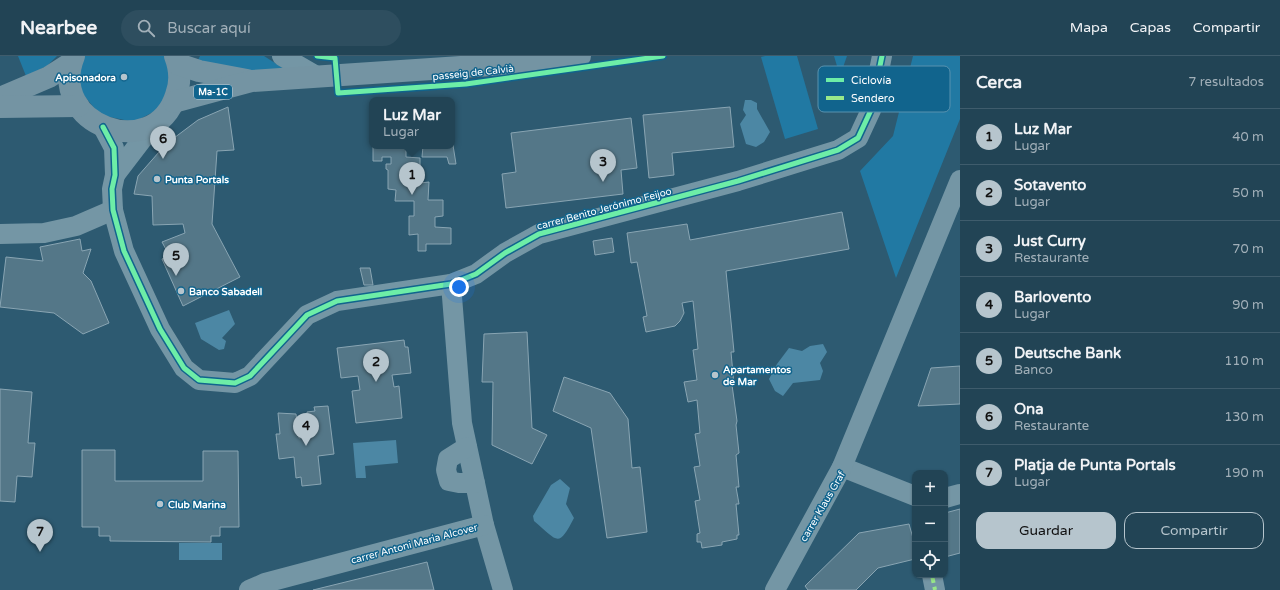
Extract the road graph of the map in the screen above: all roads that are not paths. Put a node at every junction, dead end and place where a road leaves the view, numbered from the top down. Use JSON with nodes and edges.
{"nodes":[{"id":1,"x":282,"y":56,"type":"edge"},
{"id":2,"x":580,"y":56,"type":"edge"},
{"id":3,"x":882,"y":56,"type":"edge"},
{"id":4,"x":177,"y":58,"type":"edge"},
{"id":5,"x":73,"y":60,"type":"edge"},
{"id":6,"x":880,"y":66,"type":"edge"},
{"id":7,"x":318,"y":77,"type":"junction"},
{"id":8,"x":252,"y":81,"type":"junction"},
{"id":9,"x":0,"y":98,"type":"edge"},
{"id":10,"x":174,"y":102,"type":"junction"},
{"id":11,"x":78,"y":106,"type":"junction"},
{"id":12,"x":0,"y":107,"type":"edge"},
{"id":13,"x":870,"y":112,"type":"edge"},
{"id":14,"x":154,"y":124,"type":"junction"},
{"id":15,"x":102,"y":127,"type":"junction"},
{"id":16,"x":115,"y":176,"type":"junction"},
{"id":17,"x":960,"y":180,"type":"edge"},
{"id":18,"x":112,"y":210,"type":"junction"},
{"id":19,"x":0,"y":234,"type":"edge"},
{"id":20,"x":451,"y":284,"type":"junction"},
{"id":21,"x":842,"y":467,"type":"junction"},
{"id":22,"x":960,"y":494,"type":"edge"},
{"id":23,"x":912,"y":495,"type":"edge"},
{"id":24,"x":948,"y":497,"type":"edge"},
{"id":25,"x":484,"y":525,"type":"junction"},
{"id":26,"x":933,"y":578,"type":"edge"},
{"id":27,"x":249,"y":590,"type":"edge"},
{"id":28,"x":503,"y":590,"type":"edge"},
{"id":29,"x":775,"y":590,"type":"edge"},
{"id":30,"x":935,"y":590,"type":"edge"}],
"edges":[{"from":1,"to":7,"type":"street"},
{"from":2,"to":7,"type":"main road","number":"Ma-1C"},
{"from":3,"to":6,"type":"street","name":"carrer Benito Jerónimo Feijoo"},
{"from":4,"to":8,"type":"main road","number":"Ma-1C"},
{"from":4,"to":10,"type":"main road","number":"Ma-1C"},
{"from":5,"to":9,"type":"main road","number":"Ma-1C"},
{"from":5,"to":11,"type":"main road","number":"Ma-1C"},
{"from":7,"to":8,"type":"main road","number":"Ma-1C"},
{"from":8,"to":10,"type":"main road","number":"Ma-1C"},
{"from":10,"to":14,"type":"main road","number":"Ma-1C"},
{"from":11,"to":12,"type":"main road"},
{"from":11,"to":15,"type":"main road","number":"Ma-1C"},
{"from":13,"to":20,"type":"street","name":"carrer Benito Jerónimo Feijoo"},
{"from":14,"to":15,"type":"main road","number":"Ma-1C"},
{"from":14,"to":16,"type":"street","name":"carrer Benito Jerónimo Feijoo"},
{"from":15,"to":16,"type":"street","name":"carrer Benito Jerónimo Feijoo"},
{"from":16,"to":18,"type":"street","name":"carrer Benito Jerónimo Feijoo"},
{"from":17,"to":21,"type":"street"},
{"from":18,"to":19,"type":"street"},
{"from":18,"to":20,"type":"street","name":"carrer Benito Jerónimo Feijoo"},
{"from":20,"to":25,"type":"street","name":"carrer Antoni Maria Alcover"},
{"from":21,"to":23,"type":"street","name":"carrer Klaus Graf"},
{"from":21,"to":29,"type":"street","name":"carrer Klaus Graf"},
{"from":22,"to":24,"type":"street"},
{"from":25,"to":27,"type":"street","name":"carrer Antoni Maria Alcover"},
{"from":25,"to":28,"type":"street"},
{"from":26,"to":30,"type":"street"}]}
